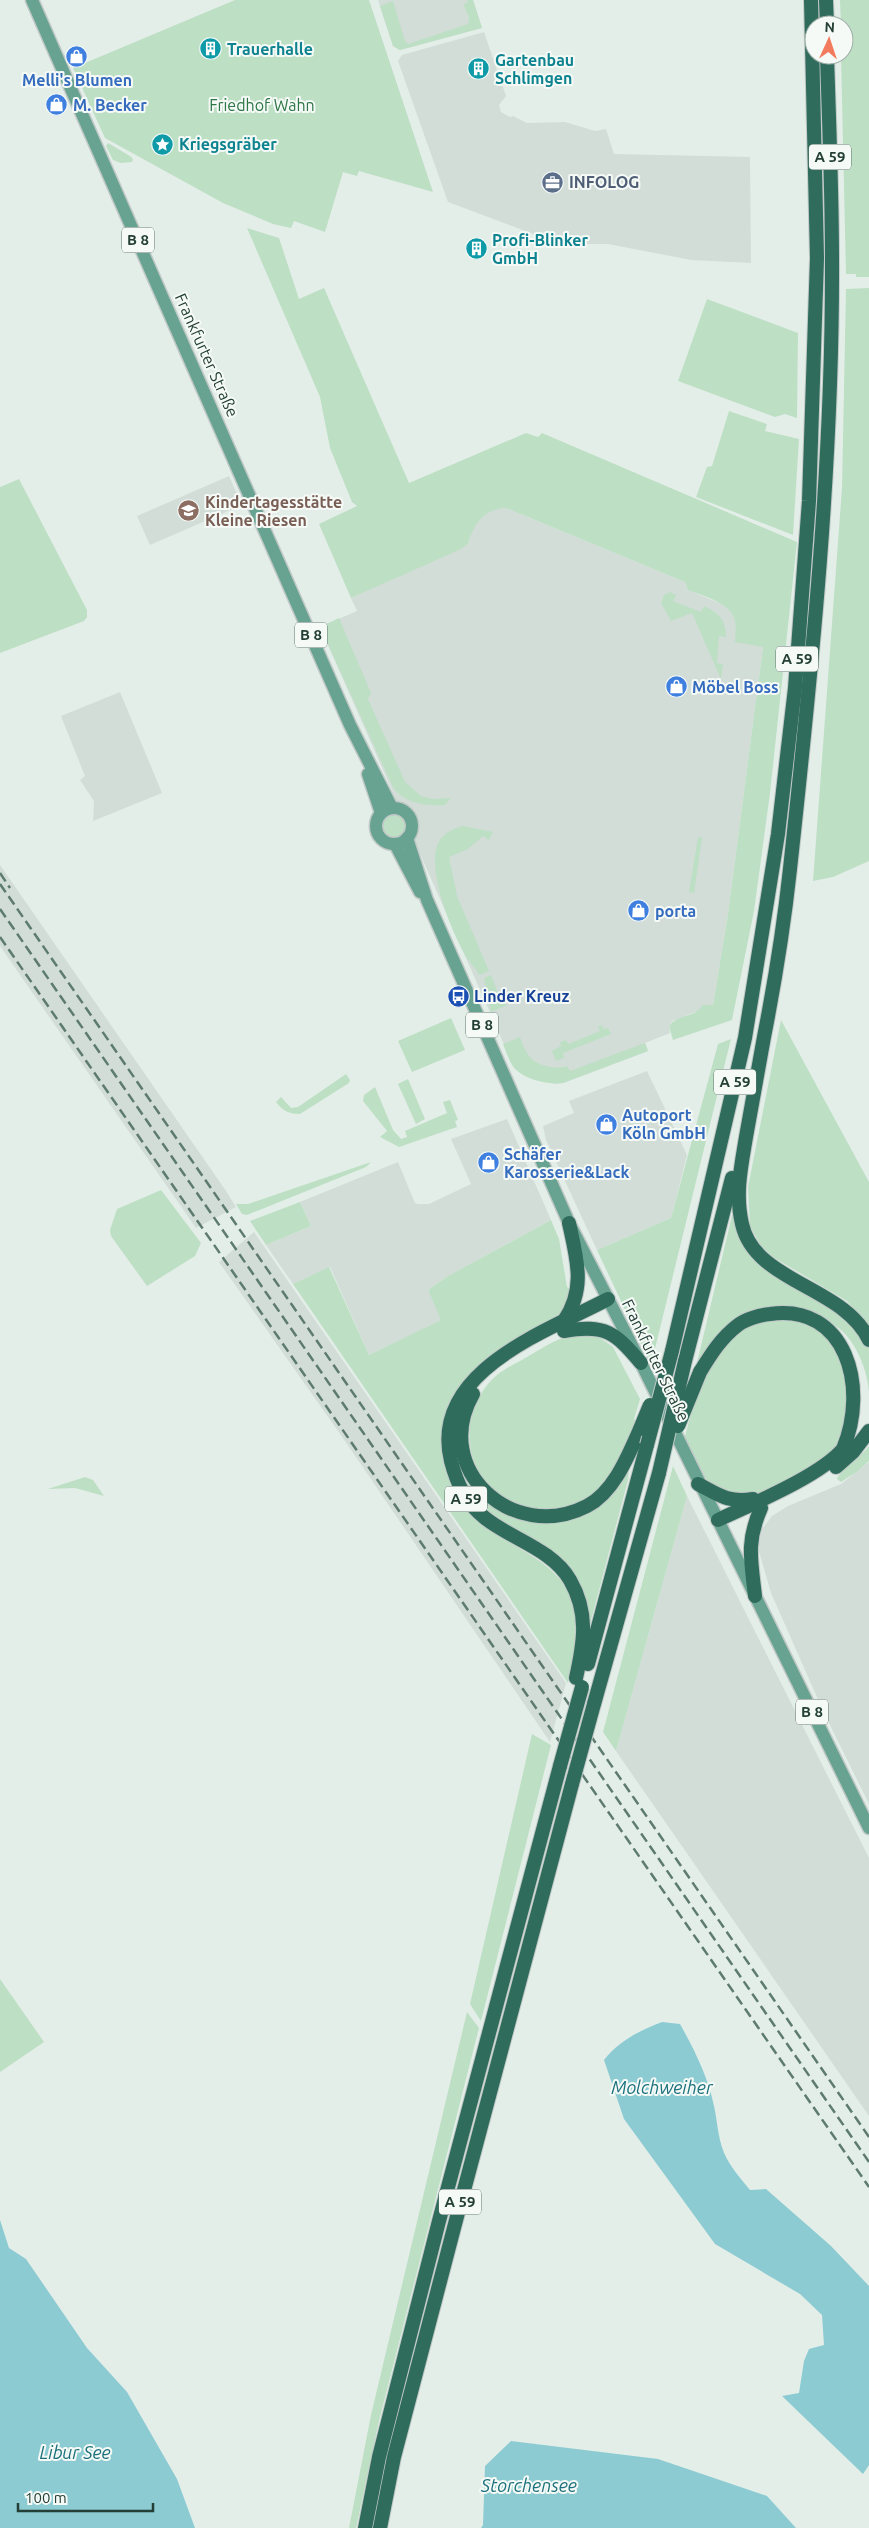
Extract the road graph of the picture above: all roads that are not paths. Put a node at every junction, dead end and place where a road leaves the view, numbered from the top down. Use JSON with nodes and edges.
{"nodes":[{"id":1,"x":32,"y":0,"type":"edge"},
{"id":2,"x":810,"y":0,"type":"edge"},
{"id":3,"x":826,"y":0,"type":"edge"},
{"id":4,"x":827,"y":15,"type":"edge"},
{"id":5,"x":827,"y":65,"type":"edge"},
{"id":6,"x":387,"y":810,"type":"junction"},
{"id":7,"x":401,"y":841,"type":"junction"},
{"id":8,"x":753,"y":1094,"type":"junction"},
{"id":9,"x":569,"y":1223,"type":"junction"},
{"id":10,"x":610,"y":1303,"type":"junction"},
{"id":11,"x":563,"y":1326,"type":"junction"},
{"id":12,"x":869,"y":1340,"type":"edge"},
{"id":13,"x":672,"y":1351,"type":"junction"},
{"id":14,"x":641,"y":1362,"type":"junction"},
{"id":15,"x":869,"y":1430,"type":"edge"},
{"id":16,"x":659,"y":1473,"type":"junction"},
{"id":17,"x":698,"y":1484,"type":"junction"},
{"id":18,"x":765,"y":1502,"type":"junction"},
{"id":19,"x":720,"y":1524,"type":"junction"},
{"id":20,"x":755,"y":1596,"type":"junction"},
{"id":21,"x":579,"y":1682,"type":"junction"},
{"id":22,"x":869,"y":1828,"type":"edge"},
{"id":23,"x":365,"y":2528,"type":"edge"},
{"id":24,"x":380,"y":2528,"type":"edge"}],
"edges":[{"from":1,"to":6,"type":"main road","name":"Frankfurter Straße","number":"B 8"},
{"from":2,"to":13,"type":"highway","number":"A 59"},
{"from":3,"to":4,"type":"highway"},
{"from":5,"to":8,"type":"highway","number":"A 59"},
{"from":6,"to":7,"type":"main road","number":"B 8"},
{"from":6,"to":7,"type":"main road","number":"B 8"},
{"from":7,"to":9,"type":"main road","name":"Frankfurter Straße","number":"B 8"},
{"from":8,"to":12,"type":"highway"},
{"from":8,"to":16,"type":"highway","number":"A 59","bridge":true},
{"from":9,"to":10,"type":"main road","name":"Frankfurter Straße","number":"B 8"},
{"from":9,"to":11,"type":"highway"},
{"from":10,"to":11,"type":"highway"},
{"from":10,"to":14,"type":"main road","name":"Frankfurter Straße","number":"B 8"},
{"from":11,"to":13,"type":"highway","bridge":true},
{"from":11,"to":14,"type":"highway"},
{"from":11,"to":21,"type":"highway","number":"A 59"},
{"from":13,"to":21,"type":"highway","number":"A 59","bridge":true},
{"from":14,"to":17,"type":"main road","name":"Frankfurter Straße","number":"B 8"},
{"from":15,"to":18,"type":"highway"},
{"from":16,"to":18,"type":"highway","bridge":true},
{"from":16,"to":24,"type":"highway","number":"A 59","bridge":true},
{"from":17,"to":18,"type":"highway"},
{"from":17,"to":19,"type":"main road","name":"Frankfurter Straße","number":"B 8"},
{"from":18,"to":19,"type":"highway"},
{"from":18,"to":20,"type":"highway"},
{"from":19,"to":20,"type":"main road","name":"Frankfurter Straße","number":"B 8"},
{"from":20,"to":22,"type":"main road","name":"Frankfurter Straße","number":"B 8"},
{"from":21,"to":23,"type":"highway","number":"A 59","bridge":true}]}
